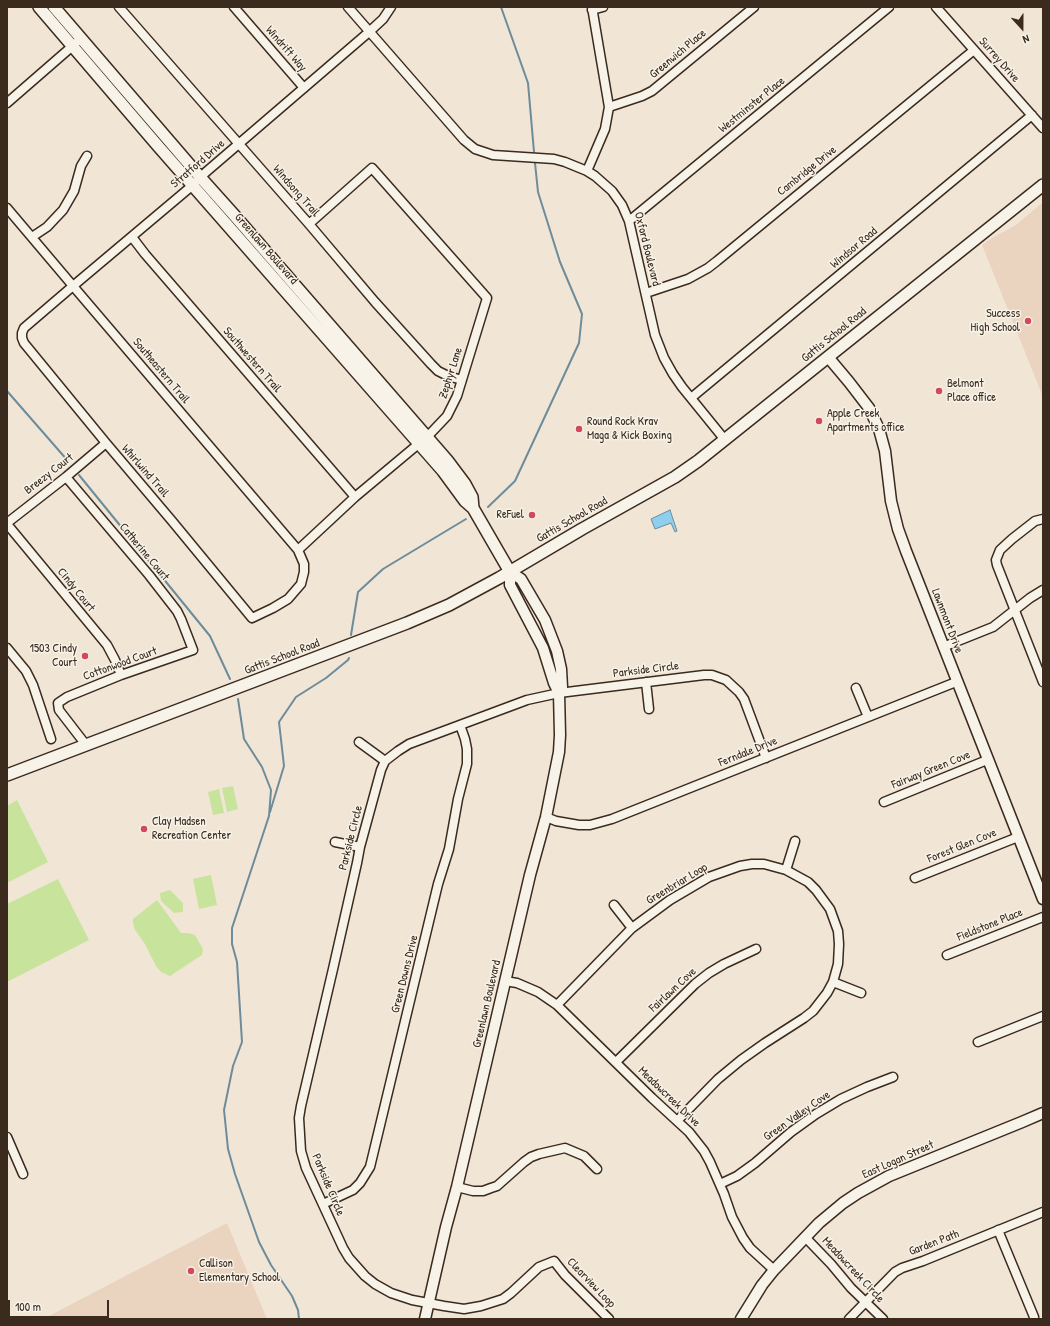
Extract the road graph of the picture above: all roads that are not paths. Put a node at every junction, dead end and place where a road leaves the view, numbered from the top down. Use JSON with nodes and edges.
{"nodes":[{"id":1,"x":39,"y":7,"type":"edge"},
{"id":2,"x":54,"y":7,"type":"edge"},
{"id":3,"x":119,"y":7,"type":"edge"},
{"id":4,"x":234,"y":7,"type":"edge"},
{"id":5,"x":348,"y":7,"type":"edge"},
{"id":6,"x":391,"y":7,"type":"edge"},
{"id":7,"x":603,"y":7,"type":"edge"},
{"id":8,"x":754,"y":7,"type":"edge"},
{"id":9,"x":890,"y":7,"type":"edge"},
{"id":10,"x":936,"y":7,"type":"edge"},
{"id":11,"x":592,"y":8,"type":"edge"},
{"id":12,"x":369,"y":32,"type":"junction"},
{"id":13,"x":77,"y":42,"type":"junction"},
{"id":14,"x":974,"y":50,"type":"junction"},
{"id":15,"x":304,"y":88,"type":"junction"},
{"id":16,"x":7,"y":103,"type":"edge"},
{"id":17,"x":609,"y":107,"type":"junction"},
{"id":18,"x":1032,"y":115,"type":"junction"},
{"id":19,"x":1043,"y":128,"type":"edge"},
{"id":20,"x":239,"y":144,"type":"junction"},
{"id":21,"x":87,"y":156,"type":"dead end"},
{"id":22,"x":587,"y":171,"type":"junction"},
{"id":23,"x":197,"y":182,"type":"junction"},
{"id":24,"x":1043,"y":185,"type":"edge"},
{"id":25,"x":7,"y":208,"type":"edge"},
{"id":26,"x":629,"y":221,"type":"junction"},
{"id":27,"x":309,"y":224,"type":"junction"},
{"id":28,"x":32,"y":237,"type":"junction"},
{"id":29,"x":132,"y":237,"type":"junction"},
{"id":30,"x":73,"y":286,"type":"junction"},
{"id":31,"x":646,"y":293,"type":"junction"},
{"id":32,"x":22,"y":338,"type":"joint"},
{"id":33,"x":828,"y":357,"type":"junction"},
{"id":34,"x":462,"y":380,"type":"junction"},
{"id":35,"x":691,"y":398,"type":"junction"},
{"id":36,"x":428,"y":436,"type":"junction"},
{"id":37,"x":725,"y":440,"type":"junction"},
{"id":38,"x":106,"y":443,"type":"junction"},
{"id":39,"x":418,"y":444,"type":"junction"},
{"id":40,"x":66,"y":477,"type":"junction"},
{"id":41,"x":355,"y":498,"type":"junction"},
{"id":42,"x":473,"y":508,"type":"junction"},
{"id":43,"x":1043,"y":519,"type":"edge"},
{"id":44,"x":7,"y":524,"type":"edge"},
{"id":45,"x":298,"y":550,"type":"junction"},
{"id":46,"x":510,"y":572,"type":"junction"},
{"id":47,"x":1043,"y":590,"type":"edge"},
{"id":48,"x":1015,"y":611,"type":"junction"},
{"id":49,"x":943,"y":647,"type":"junction"},
{"id":50,"x":7,"y":648,"type":"edge"},
{"id":51,"x":192,"y":650,"type":"joint"},
{"id":52,"x":121,"y":675,"type":"junction"},
{"id":53,"x":646,"y":682,"type":"junction"},
{"id":54,"x":956,"y":682,"type":"junction"},
{"id":55,"x":1043,"y":682,"type":"edge"},
{"id":56,"x":856,"y":688,"type":"dead end"},
{"id":57,"x":559,"y":693,"type":"junction"},
{"id":58,"x":649,"y":709,"type":"dead end"},
{"id":59,"x":868,"y":717,"type":"junction"},
{"id":60,"x":460,"y":725,"type":"junction"},
{"id":61,"x":51,"y":739,"type":"dead end"},
{"id":62,"x":359,"y":742,"type":"dead end"},
{"id":63,"x":86,"y":744,"type":"junction"},
{"id":64,"x":766,"y":758,"type":"junction"},
{"id":65,"x":46,"y":760,"type":"junction"},
{"id":66,"x":987,"y":760,"type":"junction"},
{"id":67,"x":385,"y":761,"type":"junction"},
{"id":68,"x":7,"y":767,"type":"edge"},
{"id":69,"x":7,"y":775,"type":"edge"},
{"id":70,"x":884,"y":802,"type":"dead end"},
{"id":71,"x":546,"y":817,"type":"junction"},
{"id":72,"x":1018,"y":837,"type":"junction"},
{"id":73,"x":795,"y":841,"type":"dead end"},
{"id":74,"x":335,"y":842,"type":"dead end"},
{"id":75,"x":360,"y":847,"type":"junction"},
{"id":76,"x":786,"y":870,"type":"junction"},
{"id":77,"x":915,"y":878,"type":"dead end"},
{"id":78,"x":1043,"y":899,"type":"edge"},
{"id":79,"x":614,"y":905,"type":"dead end"},
{"id":80,"x":1043,"y":916,"type":"edge"},
{"id":81,"x":632,"y":928,"type":"junction"},
{"id":82,"x":756,"y":949,"type":"dead end"},
{"id":83,"x":947,"y":955,"type":"dead end"},
{"id":84,"x":505,"y":981,"type":"junction"},
{"id":85,"x":834,"y":982,"type":"junction"},
{"id":86,"x":861,"y":993,"type":"dead end"},
{"id":87,"x":557,"y":1005,"type":"junction"},
{"id":88,"x":1043,"y":1016,"type":"edge"},
{"id":89,"x":978,"y":1042,"type":"dead end"},
{"id":90,"x":616,"y":1062,"type":"junction"},
{"id":91,"x":893,"y":1076,"type":"dead end"},
{"id":92,"x":1043,"y":1113,"type":"edge"},
{"id":93,"x":677,"y":1121,"type":"junction"},
{"id":94,"x":7,"y":1137,"type":"edge"},
{"id":95,"x":597,"y":1169,"type":"dead end"},
{"id":96,"x":23,"y":1174,"type":"dead end"},
{"id":97,"x":720,"y":1184,"type":"junction"},
{"id":98,"x":457,"y":1187,"type":"junction"},
{"id":99,"x":323,"y":1204,"type":"junction"},
{"id":100,"x":1043,"y":1212,"type":"edge"},
{"id":101,"x":998,"y":1230,"type":"junction"},
{"id":102,"x":806,"y":1238,"type":"junction"},
{"id":103,"x":774,"y":1270,"type":"junction"},
{"id":104,"x":865,"y":1301,"type":"junction"},
{"id":105,"x":429,"y":1302,"type":"junction"},
{"id":106,"x":1034,"y":1317,"type":"dead end"},
{"id":107,"x":426,"y":1319,"type":"edge"},
{"id":108,"x":609,"y":1319,"type":"edge"},
{"id":109,"x":741,"y":1319,"type":"edge"},
{"id":110,"x":849,"y":1319,"type":"edge"},
{"id":111,"x":883,"y":1319,"type":"edge"}],
"edges":[{"from":1,"to":13,"type":"main road","name":"Greenlawn Boulevard"},
{"from":2,"to":13,"type":"main road","name":"Greenlawn Boulevard"},
{"from":3,"to":20,"type":"street","name":"Windsong Trail"},
{"from":4,"to":15,"type":"street","name":"Windrift Way"},
{"from":5,"to":12,"type":"street","name":"Oxford Boulevard"},
{"from":6,"to":12,"type":"street","name":"Stratford Drive"},
{"from":7,"to":11,"type":"street"},
{"from":8,"to":17,"type":"street","name":"Greenwich Place"},
{"from":9,"to":26,"type":"street","name":"Westminster Place"},
{"from":10,"to":14,"type":"street","name":"Surrey Drive"},
{"from":11,"to":17,"type":"street"},
{"from":12,"to":15,"type":"street","name":"Stratford Drive"},
{"from":12,"to":22,"type":"street","name":"Oxford Boulevard"},
{"from":13,"to":16,"type":"street"},
{"from":13,"to":23,"type":"main road","name":"Greenlawn Boulevard"},
{"from":14,"to":18,"type":"street","name":"Surrey Drive"},
{"from":14,"to":31,"type":"street","name":"Cambridge Drive"},
{"from":15,"to":20,"type":"street","name":"Stratford Drive"},
{"from":17,"to":22,"type":"street"},
{"from":18,"to":19,"type":"street","name":"Surrey Drive"},
{"from":18,"to":35,"type":"street","name":"Windsor Road"},
{"from":20,"to":23,"type":"street","name":"Stratford Drive"},
{"from":20,"to":27,"type":"street","name":"Windsong Trail"},
{"from":21,"to":28,"type":"street"},
{"from":22,"to":26,"type":"street","name":"Oxford Boulevard"},
{"from":23,"to":29,"type":"street","name":"Stratford Drive"},
{"from":23,"to":36,"type":"main road","name":"Greenlawn Boulevard"},
{"from":23,"to":39,"type":"main road","name":"Greenlawn Boulevard"},
{"from":24,"to":33,"type":"main road","name":"Gattis School Road"},
{"from":25,"to":28,"type":"street","name":"Southeastern Trail"},
{"from":26,"to":31,"type":"street","name":"Oxford Boulevard"},
{"from":27,"to":34,"type":"street","name":"Windsong Trail"},
{"from":27,"to":34,"type":"street","name":"Zephyr Lane"},
{"from":28,"to":30,"type":"street","name":"Southeastern Trail"},
{"from":29,"to":30,"type":"street","name":"Stratford Drive"},
{"from":29,"to":41,"type":"street","name":"Southwestern Trail"},
{"from":30,"to":32,"type":"street","name":"Stratford Drive"},
{"from":30,"to":45,"type":"street","name":"Southeastern Trail"},
{"from":31,"to":35,"type":"street","name":"Oxford Boulevard"},
{"from":32,"to":38,"type":"street","name":"Whirlwind Trail"},
{"from":33,"to":37,"type":"main road","name":"Gattis School Road"},
{"from":33,"to":49,"type":"street","name":"Lawnmont Drive"},
{"from":34,"to":36,"type":"street","name":"Zephyr Lane"},
{"from":35,"to":37,"type":"street","name":"Oxford Boulevard"},
{"from":36,"to":39,"type":"street","name":"Zephyr Lane"},
{"from":36,"to":42,"type":"main road","name":"Greenlawn Boulevard"},
{"from":37,"to":46,"type":"main road","name":"Gattis School Road"},
{"from":38,"to":40,"type":"street","name":"Breezy Court"},
{"from":38,"to":45,"type":"street","name":"Whirlwind Trail"},
{"from":39,"to":41,"type":"street","name":"Zephyr Lane"},
{"from":39,"to":42,"type":"main road","name":"Greenlawn Boulevard"},
{"from":40,"to":44,"type":"street","name":"Breezy Court"},
{"from":40,"to":51,"type":"street","name":"Catherine Court"},
{"from":41,"to":45,"type":"street","name":"Zephyr Lane"},
{"from":42,"to":46,"type":"main road","name":"Greenlawn Boulevard"},
{"from":43,"to":48,"type":"street"},
{"from":44,"to":52,"type":"street","name":"Cindy Court"},
{"from":46,"to":57,"type":"street","name":"Greenlawn Boulevard"},
{"from":46,"to":57,"type":"street","name":"Greenlawn Boulevard"},
{"from":46,"to":63,"type":"main road","name":"Gattis School Road"},
{"from":47,"to":48,"type":"street"},
{"from":48,"to":49,"type":"street"},
{"from":48,"to":55,"type":"street"},
{"from":49,"to":54,"type":"street","name":"Lawnmont Drive"},
{"from":50,"to":61,"type":"street"},
{"from":51,"to":52,"type":"street","name":"Cottonwood Court"},
{"from":52,"to":63,"type":"street","name":"Cottonwood Court"},
{"from":53,"to":57,"type":"street","name":"Parkside Circle"},
{"from":53,"to":58,"type":"street"},
{"from":53,"to":64,"type":"street","name":"Parkside Circle"},
{"from":54,"to":59,"type":"street","name":"Ferndale Drive"},
{"from":54,"to":66,"type":"street","name":"Lawnmont Drive"},
{"from":56,"to":59,"type":"street"},
{"from":57,"to":60,"type":"street","name":"Parkside Circle"},
{"from":57,"to":71,"type":"street","name":"Greenlawn Boulevard"},
{"from":59,"to":64,"type":"street","name":"Ferndale Drive"},
{"from":60,"to":67,"type":"street","name":"Parkside Circle"},
{"from":60,"to":99,"type":"street","name":"Green Downs Drive"},
{"from":62,"to":67,"type":"street"},
{"from":63,"to":65,"type":"main road","name":"Gattis School Road"},
{"from":64,"to":71,"type":"street","name":"Ferndale Drive"},
{"from":65,"to":68,"type":"main road","name":"Gattis School Road"},
{"from":65,"to":69,"type":"main road","name":"Gattis School Road"},
{"from":66,"to":70,"type":"street","name":"Fairway Green Cove"},
{"from":66,"to":72,"type":"street","name":"Lawnmont Drive"},
{"from":67,"to":75,"type":"street","name":"Parkside Circle"},
{"from":71,"to":84,"type":"street","name":"Greenlawn Boulevard"},
{"from":72,"to":77,"type":"street","name":"Forest Glen Cove"},
{"from":72,"to":78,"type":"street","name":"Lawnmont Drive"},
{"from":73,"to":76,"type":"street"},
{"from":74,"to":75,"type":"street"},
{"from":75,"to":99,"type":"street","name":"Parkside Circle"},
{"from":76,"to":81,"type":"street","name":"Greenbriar Loop"},
{"from":76,"to":85,"type":"street","name":"Greenbriar Loop"},
{"from":79,"to":81,"type":"street"},
{"from":80,"to":83,"type":"street","name":"Fieldstone Place"},
{"from":81,"to":87,"type":"street","name":"Greenbriar Loop"},
{"from":82,"to":90,"type":"street","name":"Fairlawn Cove"},
{"from":84,"to":87,"type":"street","name":"Meadowcreek Drive"},
{"from":84,"to":98,"type":"street","name":"Greenlawn Boulevard"},
{"from":85,"to":86,"type":"street"},
{"from":85,"to":93,"type":"street","name":"Greenbriar Loop"},
{"from":87,"to":90,"type":"street","name":"Meadowcreek Drive"},
{"from":88,"to":89,"type":"street"},
{"from":90,"to":93,"type":"street","name":"Meadowcreek Drive"},
{"from":91,"to":97,"type":"street","name":"Green Valley Cove"},
{"from":92,"to":102,"type":"street","name":"East Logan Street"},
{"from":93,"to":97,"type":"street","name":"Meadowcreek Drive"},
{"from":94,"to":96,"type":"street"},
{"from":95,"to":98,"type":"street"},
{"from":97,"to":103,"type":"street","name":"Meadowcreek Drive"},
{"from":98,"to":105,"type":"street","name":"Greenlawn Boulevard"},
{"from":99,"to":105,"type":"street","name":"Parkside Circle"},
{"from":100,"to":101,"type":"street","name":"Garden Path"},
{"from":101,"to":104,"type":"street","name":"Garden Path"},
{"from":101,"to":106,"type":"street"},
{"from":102,"to":103,"type":"street","name":"East Logan Street"},
{"from":102,"to":104,"type":"street","name":"Meadowcreek Circle"},
{"from":103,"to":109,"type":"street","name":"East Logan Street"},
{"from":104,"to":110,"type":"street","name":"Garden Path"},
{"from":104,"to":111,"type":"street","name":"Meadowcreek Circle"},
{"from":105,"to":107,"type":"street","name":"Greenlawn Boulevard"},
{"from":105,"to":108,"type":"street","name":"Clearview Loop"}]}
